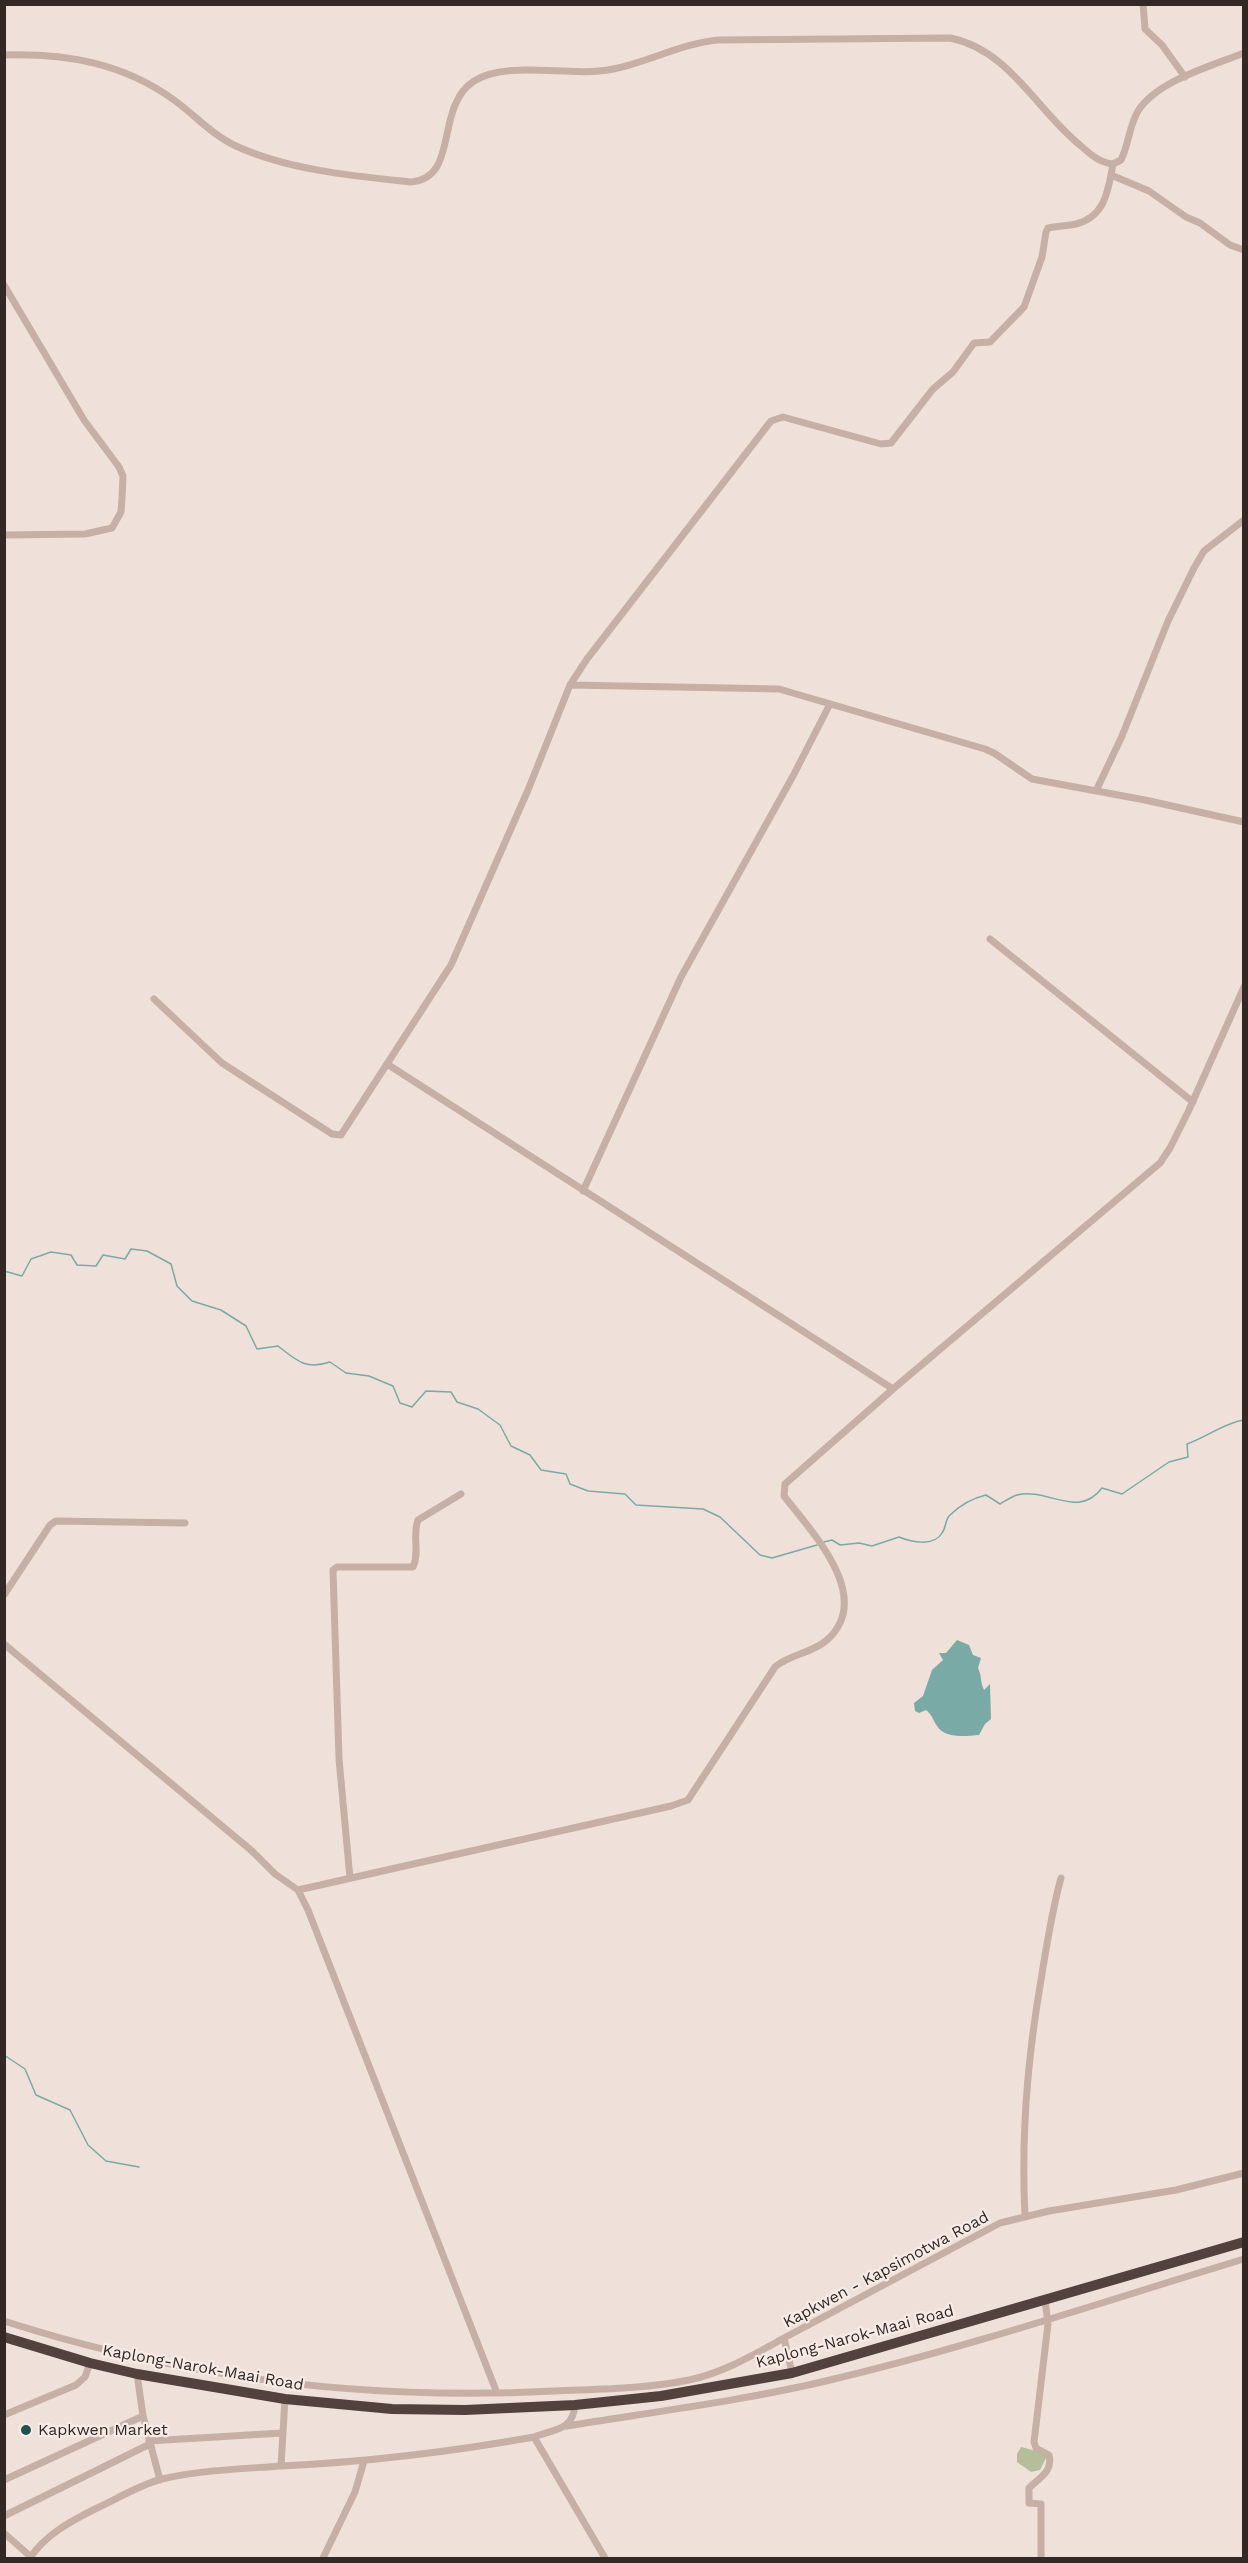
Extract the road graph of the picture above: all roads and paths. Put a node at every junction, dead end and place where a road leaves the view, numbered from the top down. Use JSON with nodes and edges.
{"nodes":[{"id":1,"x":1143,"y":4,"type":"edge"},
{"id":2,"x":1244,"y":53,"type":"edge"},
{"id":3,"x":4,"y":55,"type":"edge"},
{"id":4,"x":1185,"y":77,"type":"junction"},
{"id":5,"x":1113,"y":164,"type":"junction"},
{"id":6,"x":1111,"y":175,"type":"junction"},
{"id":7,"x":1244,"y":250,"type":"edge"},
{"id":8,"x":4,"y":285,"type":"edge"},
{"id":9,"x":1244,"y":520,"type":"edge"},
{"id":10,"x":4,"y":535,"type":"edge"},
{"id":11,"x":570,"y":685,"type":"junction"},
{"id":12,"x":830,"y":704,"type":"junction"},
{"id":13,"x":1096,"y":791,"type":"junction"},
{"id":14,"x":1244,"y":822,"type":"edge"},
{"id":15,"x":990,"y":939,"type":"dead end"},
{"id":16,"x":1244,"y":987,"type":"edge"},
{"id":17,"x":154,"y":999,"type":"dead end"},
{"id":18,"x":387,"y":1064,"type":"junction"},
{"id":19,"x":1193,"y":1102,"type":"junction"},
{"id":20,"x":583,"y":1191,"type":"junction"},
{"id":21,"x":893,"y":1389,"type":"junction"},
{"id":22,"x":461,"y":1494,"type":"dead end"},
{"id":23,"x":185,"y":1522,"type":"dead end"},
{"id":24,"x":4,"y":1595,"type":"edge"},
{"id":25,"x":4,"y":1644,"type":"edge"},
{"id":26,"x":350,"y":1878,"type":"junction"},
{"id":27,"x":1060,"y":1878,"type":"dead end"},
{"id":28,"x":298,"y":1890,"type":"junction"},
{"id":29,"x":1244,"y":2173,"type":"edge"},
{"id":30,"x":1025,"y":2216,"type":"junction"},
{"id":31,"x":1244,"y":2242,"type":"edge"},
{"id":32,"x":1244,"y":2259,"type":"edge"},
{"id":33,"x":1045,"y":2300,"type":"junction"},
{"id":34,"x":1048,"y":2319,"type":"junction"},
{"id":35,"x":4,"y":2321,"type":"edge"},
{"id":36,"x":4,"y":2337,"type":"edge"},
{"id":37,"x":784,"y":2338,"type":"junction"},
{"id":38,"x":158,"y":2362,"type":"junction"},
{"id":39,"x":90,"y":2363,"type":"junction"},
{"id":40,"x":792,"y":2373,"type":"junction"},
{"id":41,"x":137,"y":2374,"type":"junction"},
{"id":42,"x":155,"y":2378,"type":"junction"},
{"id":43,"x":660,"y":2384,"type":"junction"},
{"id":44,"x":312,"y":2387,"type":"junction"},
{"id":45,"x":497,"y":2393,"type":"junction"},
{"id":46,"x":662,"y":2396,"type":"junction"},
{"id":47,"x":285,"y":2399,"type":"junction"},
{"id":48,"x":310,"y":2402,"type":"junction"},
{"id":49,"x":575,"y":2405,"type":"junction"},
{"id":50,"x":4,"y":2415,"type":"edge"},
{"id":51,"x":143,"y":2416,"type":"junction"},
{"id":52,"x":567,"y":2426,"type":"junction"},
{"id":53,"x":282,"y":2433,"type":"junction"},
{"id":54,"x":534,"y":2437,"type":"junction"},
{"id":55,"x":149,"y":2443,"type":"junction"},
{"id":56,"x":364,"y":2461,"type":"junction"},
{"id":57,"x":281,"y":2466,"type":"junction"},
{"id":58,"x":4,"y":2480,"type":"edge"},
{"id":59,"x":160,"y":2480,"type":"junction"},
{"id":60,"x":4,"y":2516,"type":"edge"},
{"id":61,"x":4,"y":2533,"type":"edge"},
{"id":62,"x":31,"y":2558,"type":"edge"},
{"id":63,"x":323,"y":2559,"type":"edge"},
{"id":64,"x":605,"y":2559,"type":"edge"},
{"id":65,"x":1041,"y":2559,"type":"edge"}],
"edges":[{"from":1,"to":4,"type":"street"},
{"from":2,"to":4,"type":"street"},
{"from":3,"to":5,"type":"street"},
{"from":4,"to":5,"type":"street"},
{"from":5,"to":6,"type":"street"},
{"from":6,"to":7,"type":"street"},
{"from":6,"to":11,"type":"street"},
{"from":8,"to":10,"type":"street"},
{"from":9,"to":13,"type":"street"},
{"from":11,"to":12,"type":"street"},
{"from":11,"to":18,"type":"street"},
{"from":12,"to":13,"type":"street"},
{"from":12,"to":20,"type":"street"},
{"from":13,"to":14,"type":"street"},
{"from":15,"to":19,"type":"street"},
{"from":16,"to":19,"type":"street"},
{"from":17,"to":18,"type":"street"},
{"from":18,"to":20,"type":"street"},
{"from":19,"to":21,"type":"street"},
{"from":20,"to":21,"type":"street"},
{"from":21,"to":26,"type":"street"},
{"from":22,"to":26,"type":"street"},
{"from":23,"to":24,"type":"street"},
{"from":25,"to":28,"type":"street"},
{"from":26,"to":28,"type":"street"},
{"from":27,"to":30,"type":"street"},
{"from":28,"to":45,"type":"street"},
{"from":29,"to":30,"type":"street","name":"Kapkwen - Kapsimotwa Road"},
{"from":30,"to":37,"type":"street","name":"Kapkwen - Kapsimotwa Road"},
{"from":31,"to":33,"type":"highway","name":"Kaplong-Narok-Maai Road"},
{"from":32,"to":34,"type":"street"},
{"from":33,"to":34,"type":"street"},
{"from":33,"to":40,"type":"highway","name":"Kaplong-Narok-Maai Road"},
{"from":34,"to":52,"type":"street"},
{"from":34,"to":65,"type":"street"},
{"from":35,"to":38,"type":"street"},
{"from":36,"to":39,"type":"highway","name":"Kaplong-Narok-Maai Road"},
{"from":37,"to":40,"type":"street","name":"Kapkwen - Kapsimotwa Road"},
{"from":37,"to":43,"type":"street"},
{"from":38,"to":42,"type":"street"},
{"from":38,"to":44,"type":"street"},
{"from":39,"to":41,"type":"highway","name":"Kaplong-Narok-Maai Road"},
{"from":39,"to":50,"type":"street"},
{"from":40,"to":46,"type":"highway","name":"Kaplong-Narok-Maai Road"},
{"from":41,"to":42,"type":"highway","name":"Kaplong-Narok-Maai Road"},
{"from":41,"to":51,"type":"street"},
{"from":42,"to":47,"type":"highway","name":"Kaplong-Narok-Maai Road"},
{"from":43,"to":45,"type":"street"},
{"from":43,"to":46,"type":"street"},
{"from":44,"to":45,"type":"street"},
{"from":44,"to":48,"type":"street"},
{"from":46,"to":49,"type":"highway","name":"Kaplong-Narok-Maai Road"},
{"from":47,"to":48,"type":"highway","name":"Kaplong-Narok-Maai Road"},
{"from":47,"to":53,"type":"street"},
{"from":48,"to":49,"type":"highway","name":"Kaplong-Narok-Maai Road"},
{"from":49,"to":52,"type":"street"},
{"from":51,"to":55,"type":"street"},
{"from":51,"to":58,"type":"street"},
{"from":52,"to":54,"type":"street"},
{"from":53,"to":55,"type":"street"},
{"from":53,"to":57,"type":"street"},
{"from":54,"to":56,"type":"street"},
{"from":54,"to":64,"type":"street"},
{"from":55,"to":59,"type":"street"},
{"from":55,"to":60,"type":"street"},
{"from":56,"to":57,"type":"street"},
{"from":56,"to":63,"type":"street"},
{"from":57,"to":59,"type":"street"},
{"from":59,"to":62,"type":"street"},
{"from":61,"to":62,"type":"street"}]}
